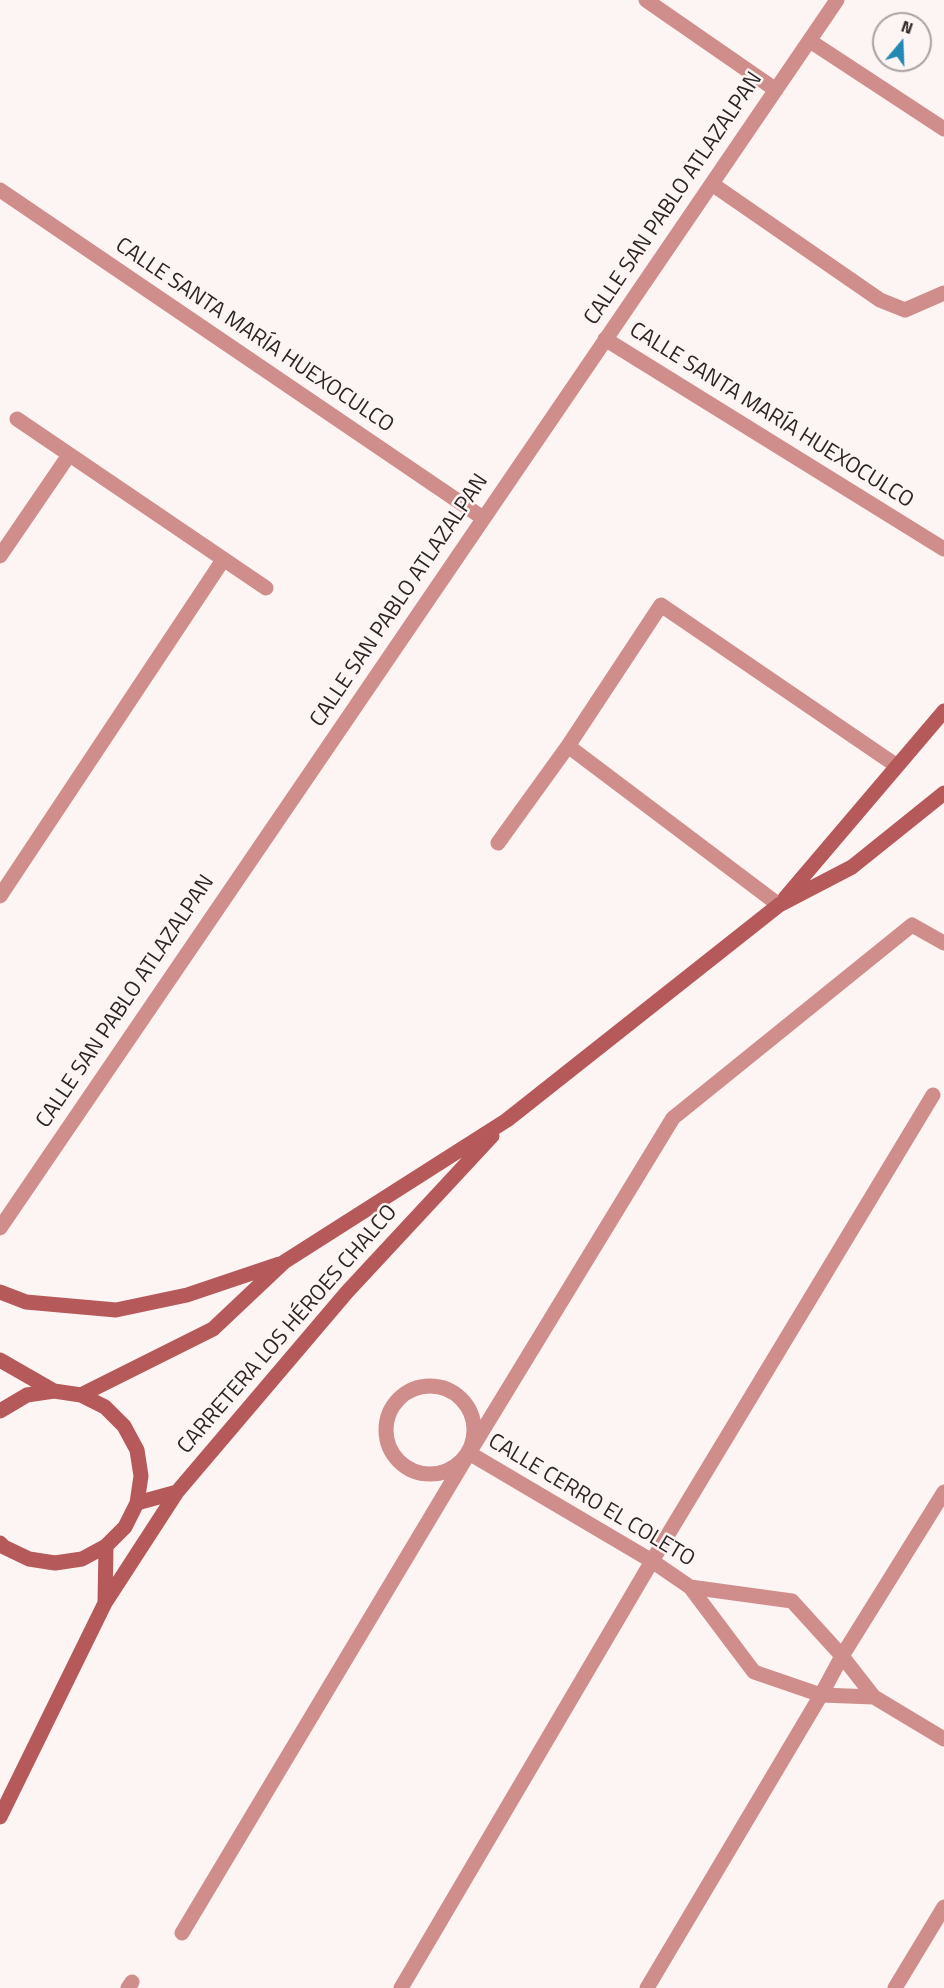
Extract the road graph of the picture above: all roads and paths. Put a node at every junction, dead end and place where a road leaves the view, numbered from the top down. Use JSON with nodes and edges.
{"nodes":[{"id":1,"x":646,"y":0,"type":"edge"},
{"id":2,"x":837,"y":0,"type":"edge"},
{"id":3,"x":810,"y":40,"type":"junction"},
{"id":4,"x":776,"y":90,"type":"junction"},
{"id":5,"x":944,"y":129,"type":"edge"},
{"id":6,"x":711,"y":184,"type":"junction"},
{"id":7,"x":0,"y":190,"type":"edge"},
{"id":8,"x":944,"y":293,"type":"edge"},
{"id":9,"x":605,"y":339,"type":"junction"},
{"id":10,"x":17,"y":419,"type":"dead end"},
{"id":11,"x":69,"y":455,"type":"junction"},
{"id":12,"x":483,"y":518,"type":"junction"},
{"id":13,"x":944,"y":549,"type":"edge"},
{"id":14,"x":0,"y":556,"type":"edge"},
{"id":15,"x":223,"y":560,"type":"junction"},
{"id":16,"x":266,"y":588,"type":"dead end"},
{"id":17,"x":944,"y":711,"type":"edge"},
{"id":18,"x":568,"y":746,"type":"junction"},
{"id":19,"x":897,"y":766,"type":"junction"},
{"id":20,"x":944,"y":793,"type":"edge"},
{"id":21,"x":498,"y":843,"type":"dead end"},
{"id":22,"x":0,"y":896,"type":"edge"},
{"id":23,"x":779,"y":905,"type":"junction"},
{"id":24,"x":944,"y":943,"type":"edge"},
{"id":25,"x":933,"y":1095,"type":"dead end"},
{"id":26,"x":507,"y":1120,"type":"junction"},
{"id":27,"x":0,"y":1228,"type":"edge"},
{"id":28,"x":284,"y":1262,"type":"junction"},
{"id":29,"x":0,"y":1292,"type":"edge"},
{"id":30,"x":0,"y":1360,"type":"edge"},
{"id":31,"x":54,"y":1391,"type":"junction"},
{"id":32,"x":81,"y":1395,"type":"junction"},
{"id":33,"x":0,"y":1411,"type":"edge"},
{"id":34,"x":469,"y":1453,"type":"junction"},
{"id":35,"x":177,"y":1491,"type":"junction"},
{"id":36,"x":944,"y":1492,"type":"edge"},
{"id":37,"x":137,"y":1503,"type":"junction"},
{"id":38,"x":0,"y":1543,"type":"edge"},
{"id":39,"x":106,"y":1546,"type":"junction"},
{"id":40,"x":652,"y":1561,"type":"junction"},
{"id":41,"x":690,"y":1587,"type":"junction"},
{"id":42,"x":105,"y":1604,"type":"junction"},
{"id":43,"x":842,"y":1656,"type":"junction"},
{"id":44,"x":821,"y":1695,"type":"junction"},
{"id":45,"x":874,"y":1697,"type":"junction"},
{"id":46,"x":944,"y":1739,"type":"edge"},
{"id":47,"x":0,"y":1817,"type":"edge"},
{"id":48,"x":944,"y":1906,"type":"edge"},
{"id":49,"x":182,"y":1933,"type":"dead end"},
{"id":50,"x":401,"y":1988,"type":"edge"},
{"id":51,"x":647,"y":1988,"type":"edge"},
{"id":52,"x":896,"y":1988,"type":"edge"}],
"edges":[{"from":1,"to":4,"type":"street"},
{"from":2,"to":3,"type":"street","name":"CALLE SAN PABLO ATLAZALPAN"},
{"from":3,"to":4,"type":"street","name":"CALLE SAN PABLO ATLAZALPAN"},
{"from":3,"to":5,"type":"street"},
{"from":4,"to":6,"type":"street","name":"CALLE SAN PABLO ATLAZALPAN"},
{"from":6,"to":8,"type":"street"},
{"from":6,"to":9,"type":"street","name":"CALLE SAN PABLO ATLAZALPAN"},
{"from":7,"to":12,"type":"street","name":"CALLE SANTA MARÍA HUEXOCULCO"},
{"from":9,"to":12,"type":"street","name":"CALLE SAN PABLO ATLAZALPAN"},
{"from":9,"to":13,"type":"street","name":"CALLE SANTA MARÍA HUEXOCULCO"},
{"from":10,"to":11,"type":"street"},
{"from":11,"to":14,"type":"street"},
{"from":11,"to":15,"type":"street"},
{"from":12,"to":27,"type":"street","name":"CALLE SAN PABLO ATLAZALPAN"},
{"from":15,"to":16,"type":"street"},
{"from":15,"to":22,"type":"street"},
{"from":17,"to":19,"type":"street"},
{"from":18,"to":19,"type":"street"},
{"from":18,"to":21,"type":"street"},
{"from":18,"to":23,"type":"street"},
{"from":19,"to":23,"type":"street"},
{"from":20,"to":23,"type":"street"},
{"from":23,"to":26,"type":"street"},
{"from":24,"to":34,"type":"street"},
{"from":25,"to":40,"type":"street"},
{"from":26,"to":28,"type":"street","name":"CARRETERA LOS HÉROES CHALCO"},
{"from":26,"to":35,"type":"street","name":"CARRETERA LOS HÉROES CHALCO"},
{"from":28,"to":29,"type":"street"},
{"from":28,"to":32,"type":"street"},
{"from":30,"to":31,"type":"street"},
{"from":31,"to":32,"type":"street"},
{"from":31,"to":33,"type":"street"},
{"from":32,"to":37,"type":"street"},
{"from":34,"to":34,"type":"street"},
{"from":34,"to":40,"type":"street","name":"CALLE CERRO EL COLETO"},
{"from":34,"to":49,"type":"street"},
{"from":35,"to":37,"type":"street"},
{"from":35,"to":42,"type":"street","name":"CARRETERA LOS HÉROES CHALCO"},
{"from":36,"to":43,"type":"street"},
{"from":37,"to":39,"type":"street"},
{"from":38,"to":39,"type":"street"},
{"from":39,"to":42,"type":"street"},
{"from":40,"to":41,"type":"street","name":"CALLE CERRO EL COLETO"},
{"from":40,"to":50,"type":"street"},
{"from":41,"to":43,"type":"street","name":"CALLE CERRO EL COLETO"},
{"from":41,"to":44,"type":"street","name":"CALLE CERRO EL COLETO"},
{"from":42,"to":47,"type":"street","name":"CARRETERA LOS HÉROES CHALCO"},
{"from":43,"to":44,"type":"street"},
{"from":43,"to":45,"type":"street","name":"CALLE CERRO EL COLETO"},
{"from":44,"to":45,"type":"street","name":"CALLE CERRO EL COLETO"},
{"from":44,"to":51,"type":"street"},
{"from":45,"to":46,"type":"street","name":"CALLE CERRO EL COLETO"},
{"from":48,"to":52,"type":"street"}]}
